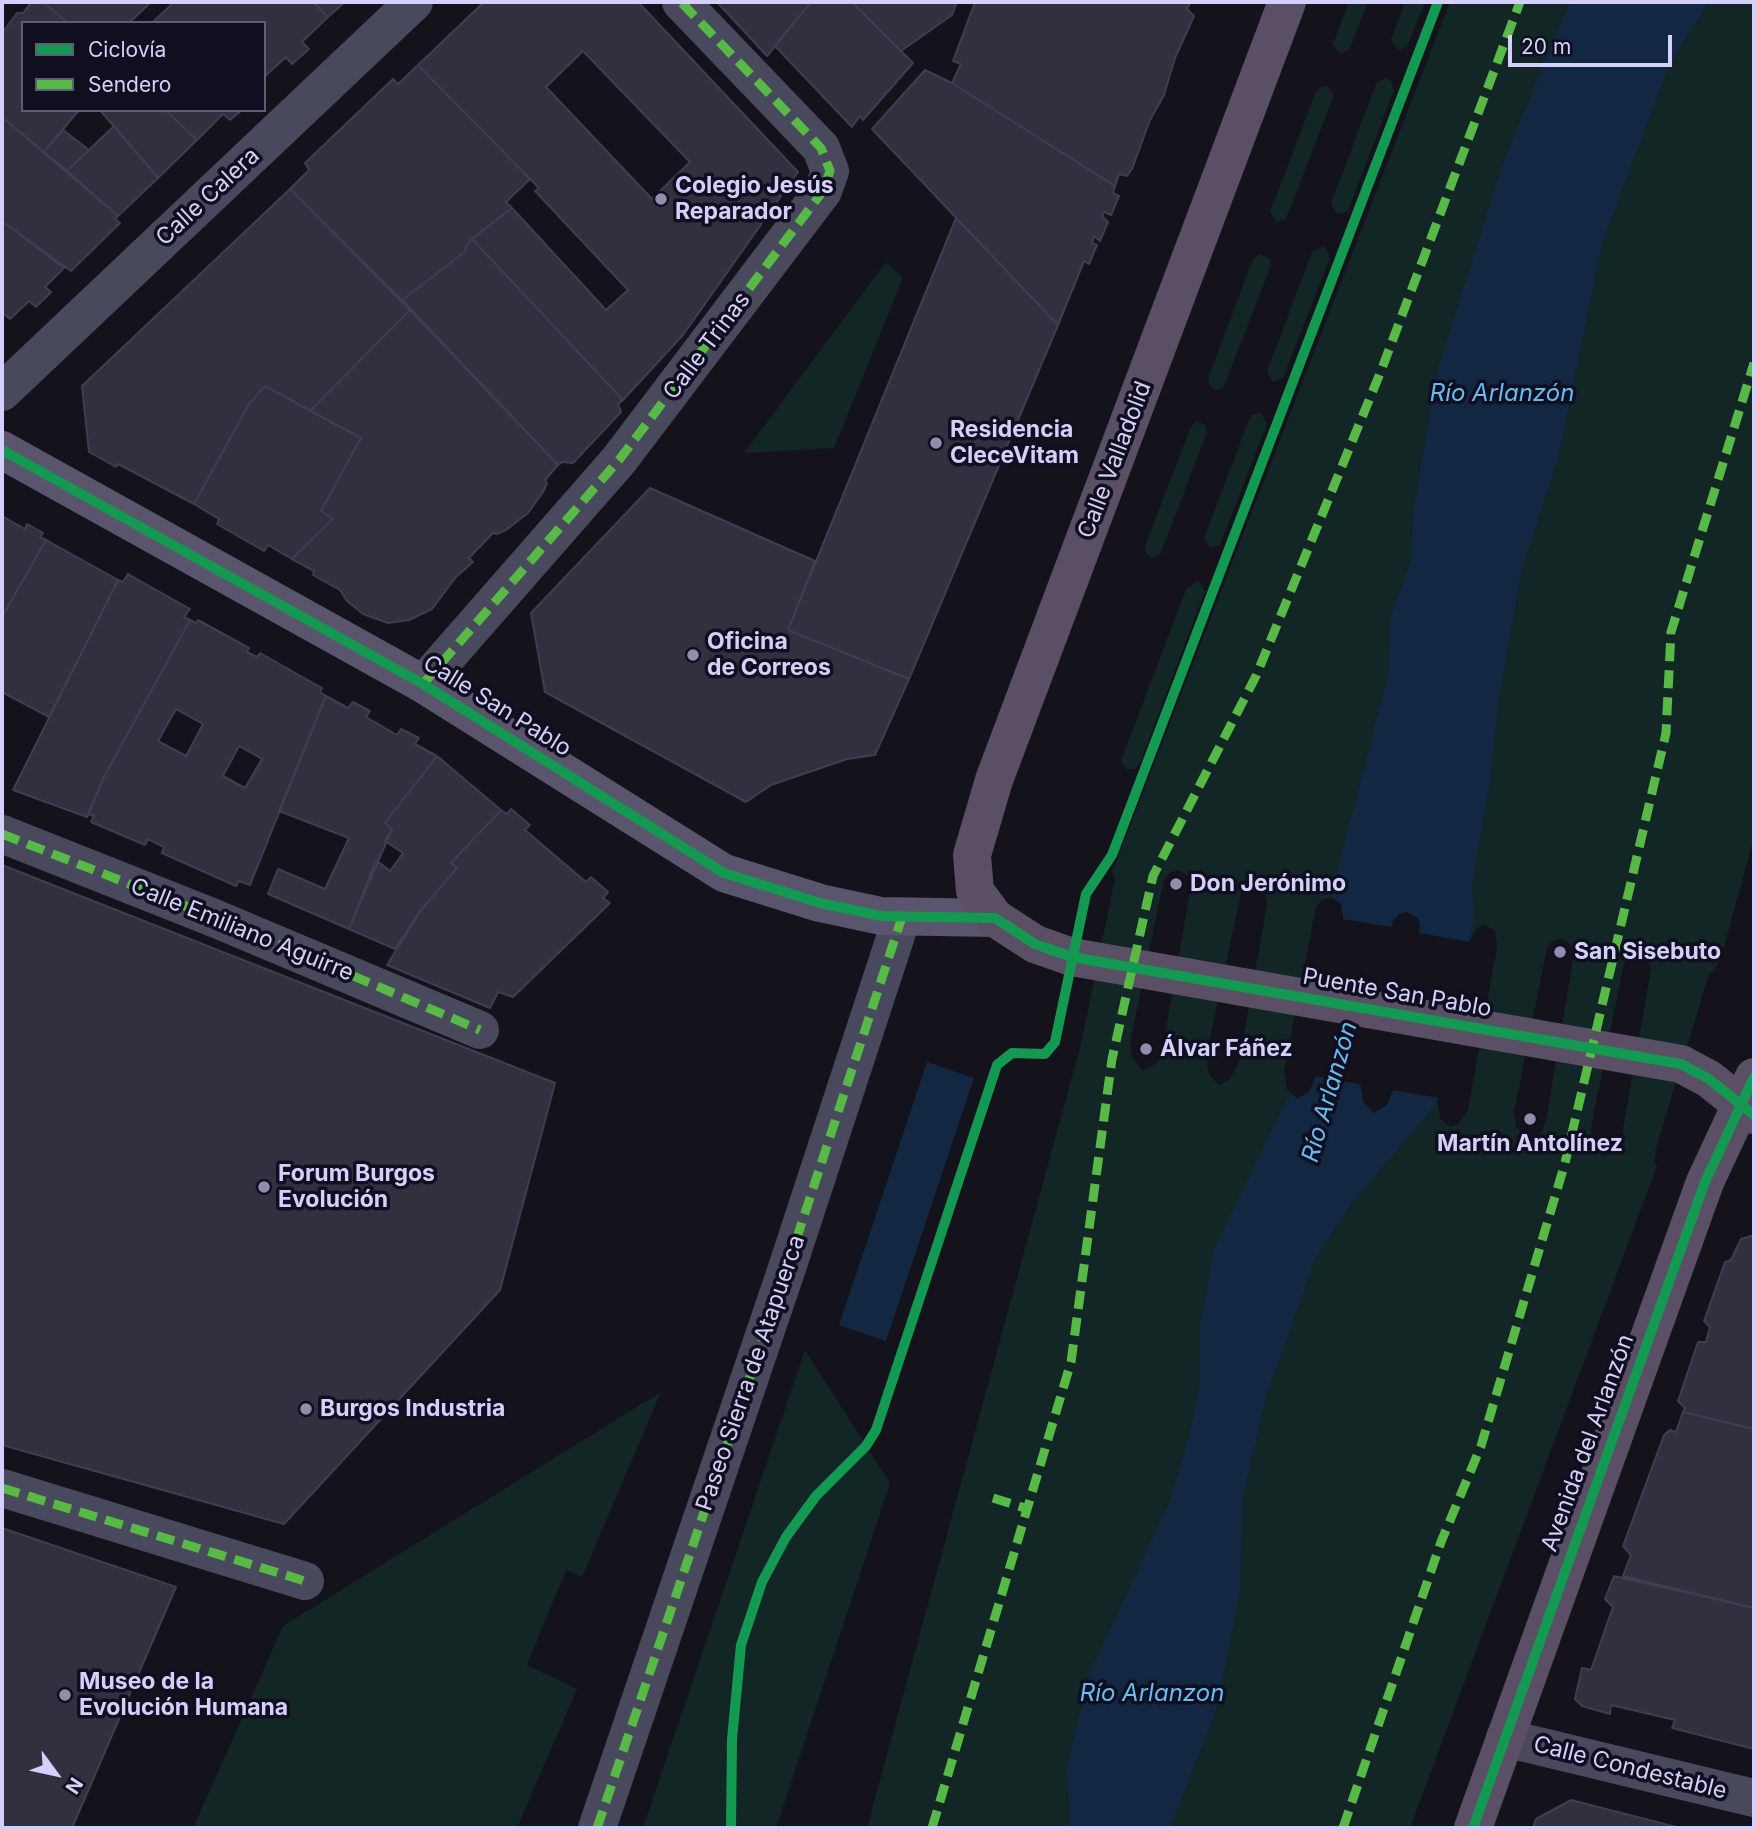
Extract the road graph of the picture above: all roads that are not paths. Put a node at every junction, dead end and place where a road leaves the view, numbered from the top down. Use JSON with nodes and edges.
{"nodes":[{"id":1,"x":414,"y":2,"type":"edge"},
{"id":2,"x":681,"y":2,"type":"edge"},
{"id":3,"x":1287,"y":2,"type":"edge"},
{"id":4,"x":2,"y":392,"type":"edge"},
{"id":5,"x":2,"y":450,"type":"edge"},
{"id":6,"x":423,"y":684,"type":"junction"},
{"id":7,"x":2,"y":834,"type":"edge"},
{"id":8,"x":902,"y":916,"type":"junction"},
{"id":9,"x":995,"y":918,"type":"junction"},
{"id":10,"x":481,"y":1030,"type":"dead end"},
{"id":11,"x":1754,"y":1059,"type":"edge"},
{"id":12,"x":1689,"y":1066,"type":"junction"},
{"id":13,"x":1749,"y":1099,"type":"edge"},
{"id":14,"x":2,"y":1488,"type":"edge"},
{"id":15,"x":305,"y":1581,"type":"dead end"},
{"id":16,"x":1505,"y":1738,"type":"junction"},
{"id":17,"x":1754,"y":1798,"type":"edge"},
{"id":18,"x":597,"y":1828,"type":"edge"},
{"id":19,"x":1473,"y":1828,"type":"edge"}],
"edges":[{"from":1,"to":4,"type":"street","name":"Calle Calera"},
{"from":2,"to":6,"type":"street","name":"Calle Trinas"},
{"from":3,"to":9,"type":"highway","name":"Calle Valladolid"},
{"from":5,"to":6,"type":"main road","name":"Calle San Pablo"},
{"from":6,"to":8,"type":"main road","name":"Calle San Pablo"},
{"from":7,"to":10,"type":"street","name":"Calle Emiliano Aguirre"},
{"from":8,"to":9,"type":"main road","name":"Calle San Pablo"},
{"from":8,"to":18,"type":"street","name":"Paseo Sierra de Atapuerca"},
{"from":9,"to":12,"type":"highway","name":"Puente San Pablo"},
{"from":11,"to":12,"type":"highway"},
{"from":12,"to":13,"type":"highway"},
{"from":13,"to":16,"type":"highway","name":"Avenida del Arlanzón"},
{"from":14,"to":15,"type":"street"},
{"from":16,"to":17,"type":"street","name":"Calle Condestable"},
{"from":16,"to":19,"type":"highway","name":"Avenida del Arlanzón"}]}
